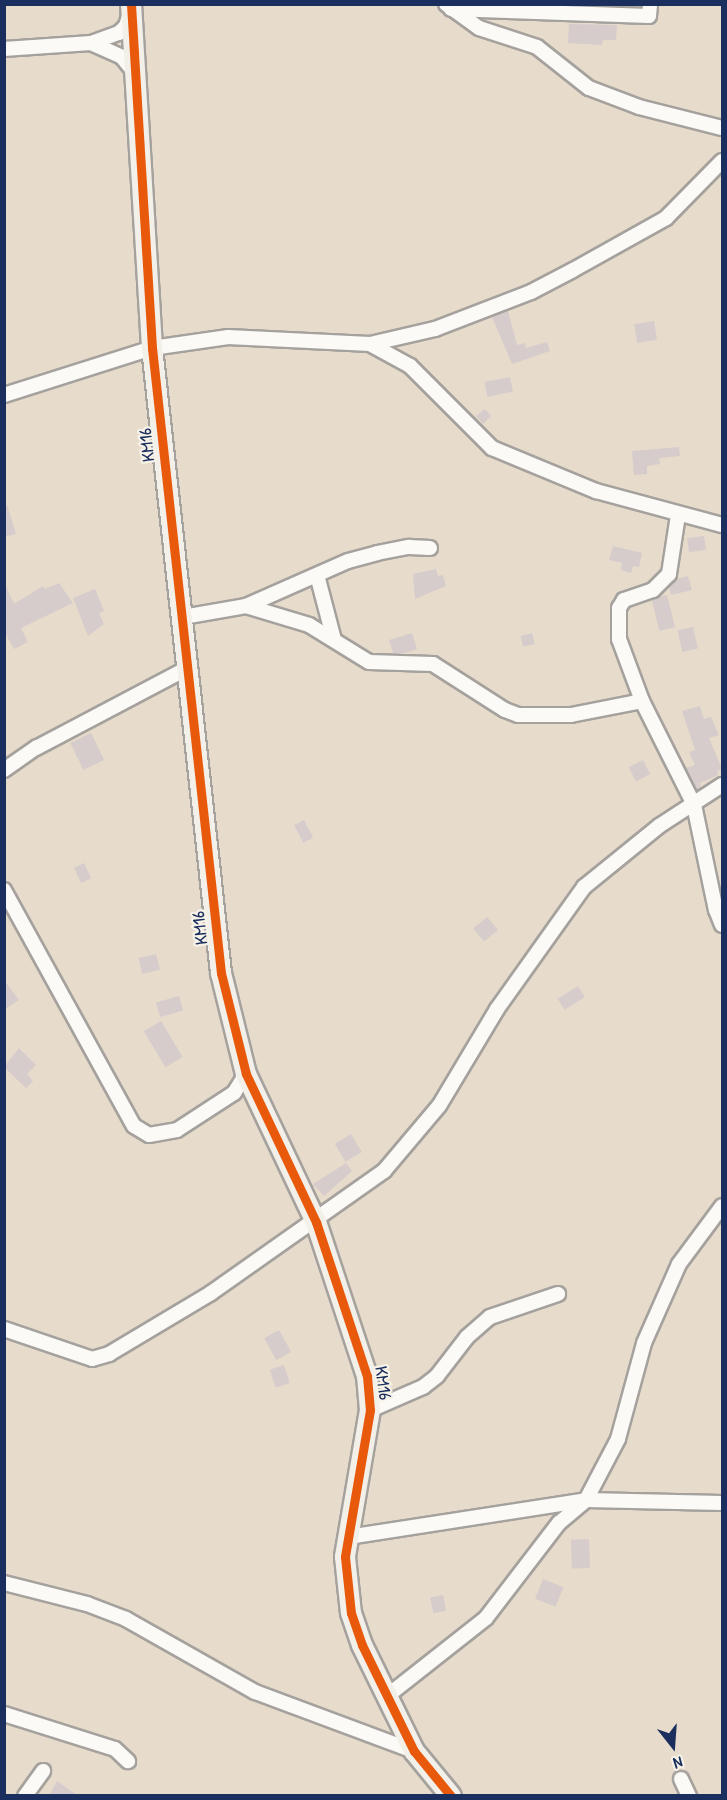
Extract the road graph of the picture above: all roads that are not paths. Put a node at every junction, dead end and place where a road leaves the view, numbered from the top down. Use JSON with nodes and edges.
{"nodes":[{"id":1,"x":650,"y":4,"type":"edge"},
{"id":2,"x":452,"y":6,"type":"edge"},
{"id":3,"x":131,"y":7,"type":"edge"},
{"id":4,"x":91,"y":43,"type":"junction"},
{"id":5,"x":4,"y":49,"type":"edge"},
{"id":6,"x":134,"y":72,"type":"junction"},
{"id":7,"x":723,"y":128,"type":"edge"},
{"id":8,"x":723,"y":161,"type":"edge"},
{"id":9,"x":370,"y":344,"type":"junction"},
{"id":10,"x":152,"y":348,"type":"junction"},
{"id":11,"x":4,"y":395,"type":"edge"},
{"id":12,"x":678,"y":515,"type":"junction"},
{"id":13,"x":723,"y":525,"type":"edge"},
{"id":14,"x":430,"y":548,"type":"dead end"},
{"id":15,"x":317,"y":575,"type":"junction"},
{"id":16,"x":246,"y":606,"type":"junction"},
{"id":17,"x":183,"y":617,"type":"junction"},
{"id":18,"x":334,"y":640,"type":"junction"},
{"id":19,"x":188,"y":668,"type":"junction"},
{"id":20,"x":642,"y":701,"type":"junction"},
{"id":21,"x":4,"y":770,"type":"edge"},
{"id":22,"x":723,"y":785,"type":"edge"},
{"id":23,"x":694,"y":805,"type":"junction"},
{"id":24,"x":4,"y":890,"type":"edge"},
{"id":25,"x":723,"y":925,"type":"edge"},
{"id":26,"x":246,"y":1074,"type":"junction"},
{"id":27,"x":722,"y":1206,"type":"edge"},
{"id":28,"x":316,"y":1222,"type":"junction"},
{"id":29,"x":558,"y":1294,"type":"dead end"},
{"id":30,"x":4,"y":1329,"type":"edge"},
{"id":31,"x":370,"y":1410,"type":"junction"},
{"id":32,"x":586,"y":1500,"type":"junction"},
{"id":33,"x":723,"y":1503,"type":"edge"},
{"id":34,"x":348,"y":1537,"type":"junction"},
{"id":35,"x":4,"y":1583,"type":"edge"},
{"id":36,"x":386,"y":1697,"type":"junction"},
{"id":37,"x":4,"y":1714,"type":"edge"},
{"id":38,"x":414,"y":1751,"type":"junction"},
{"id":39,"x":128,"y":1761,"type":"dead end"},
{"id":40,"x":44,"y":1772,"type":"dead end"},
{"id":41,"x":681,"y":1779,"type":"dead end"},
{"id":42,"x":25,"y":1796,"type":"edge"},
{"id":43,"x":451,"y":1796,"type":"edge"},
{"id":44,"x":689,"y":1796,"type":"edge"}],
"edges":[{"from":1,"to":2,"type":"street"},
{"from":2,"to":7,"type":"street"},
{"from":3,"to":4,"type":"street"},
{"from":3,"to":6,"type":"street","name":"KM16"},
{"from":4,"to":5,"type":"street"},
{"from":4,"to":6,"type":"street"},
{"from":6,"to":10,"type":"street","name":"KM16"},
{"from":8,"to":9,"type":"street"},
{"from":9,"to":10,"type":"street"},
{"from":9,"to":12,"type":"street"},
{"from":10,"to":11,"type":"street"},
{"from":10,"to":17,"type":"street","name":"KM16"},
{"from":12,"to":13,"type":"street"},
{"from":12,"to":20,"type":"street"},
{"from":14,"to":15,"type":"street"},
{"from":15,"to":16,"type":"street"},
{"from":15,"to":18,"type":"street"},
{"from":16,"to":17,"type":"street"},
{"from":16,"to":18,"type":"street"},
{"from":17,"to":19,"type":"street","name":"KM16"},
{"from":18,"to":20,"type":"street"},
{"from":19,"to":21,"type":"street"},
{"from":19,"to":26,"type":"street","name":"KM16"},
{"from":20,"to":23,"type":"street"},
{"from":22,"to":23,"type":"street"},
{"from":23,"to":25,"type":"street"},
{"from":23,"to":28,"type":"street"},
{"from":24,"to":26,"type":"street"},
{"from":26,"to":28,"type":"street","name":"KM16"},
{"from":27,"to":32,"type":"street"},
{"from":28,"to":30,"type":"street"},
{"from":28,"to":31,"type":"street","name":"KM16"},
{"from":29,"to":31,"type":"street"},
{"from":31,"to":34,"type":"street","name":"KM16"},
{"from":32,"to":33,"type":"street"},
{"from":32,"to":34,"type":"street"},
{"from":32,"to":36,"type":"street"},
{"from":34,"to":36,"type":"street","name":"KM16"},
{"from":35,"to":38,"type":"street"},
{"from":36,"to":38,"type":"street","name":"KM16"},
{"from":37,"to":39,"type":"street"},
{"from":38,"to":43,"type":"street","name":"KM16"},
{"from":40,"to":42,"type":"street"},
{"from":41,"to":44,"type":"street"}]}
